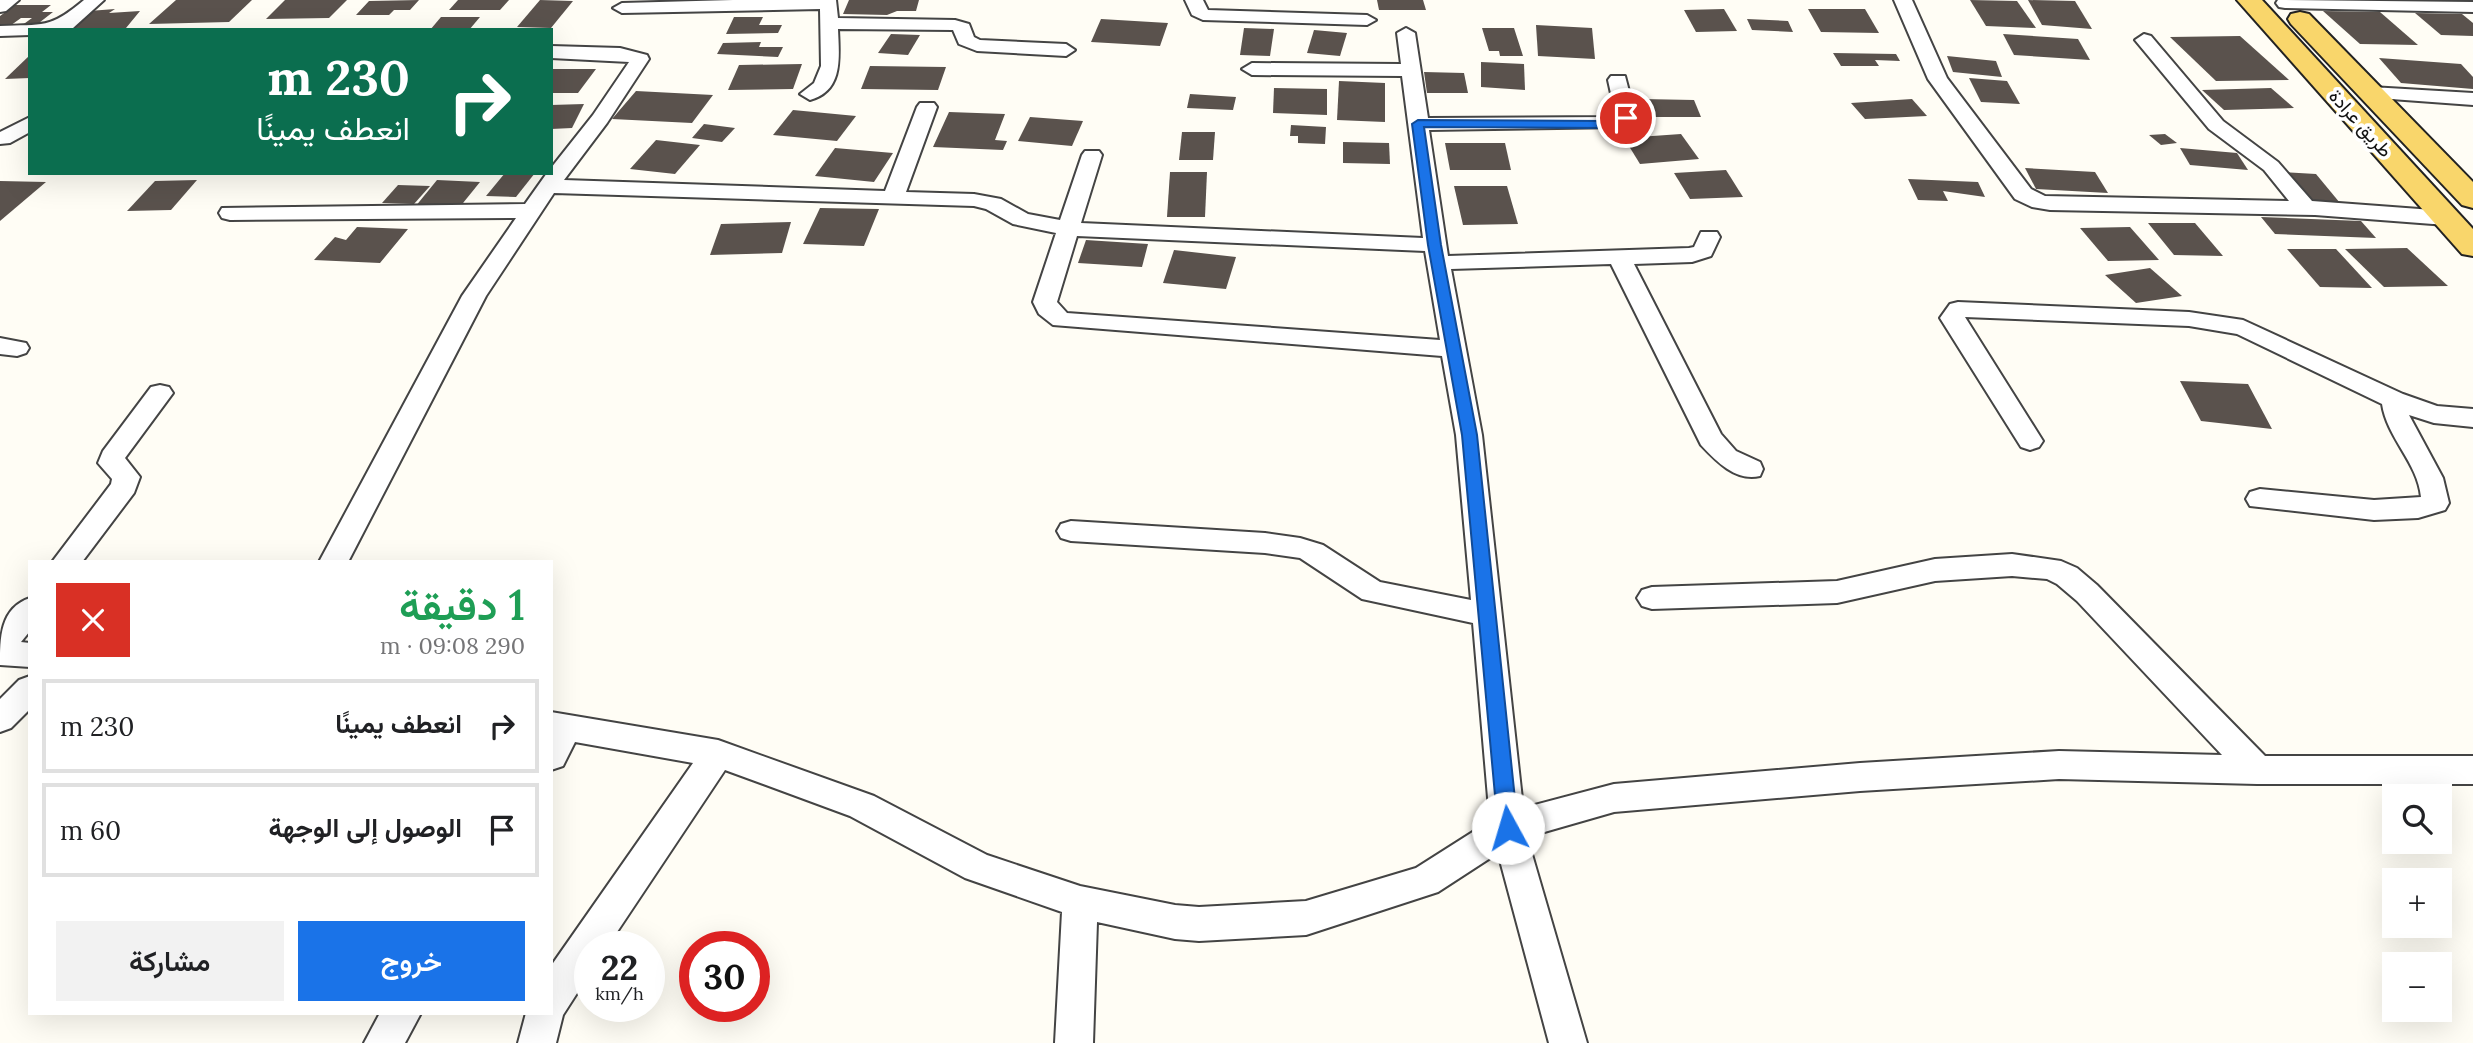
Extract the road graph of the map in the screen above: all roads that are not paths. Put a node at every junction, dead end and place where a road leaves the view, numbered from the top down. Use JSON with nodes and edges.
{"nodes":[{"id":1,"x":10,"y":0,"type":"edge"},
{"id":2,"x":95,"y":0,"type":"edge"},
{"id":3,"x":1194,"y":0,"type":"edge"},
{"id":4,"x":1903,"y":0,"type":"edge"},
{"id":5,"x":2249,"y":0,"type":"edge"},
{"id":6,"x":2283,"y":1,"type":"edge"},
{"id":7,"x":829,"y":2,"type":"edge"},
{"id":8,"x":0,"y":7,"type":"edge"},
{"id":9,"x":2473,"y":7,"type":"edge"},
{"id":10,"x":622,"y":8,"type":"dead end"},
{"id":11,"x":1367,"y":20,"type":"dead end"},
{"id":12,"x":828,"y":23,"type":"junction"},
{"id":13,"x":50,"y":28,"type":"edge"},
{"id":14,"x":28,"y":30,"type":"edge"},
{"id":15,"x":0,"y":31,"type":"edge"},
{"id":16,"x":1406,"y":33,"type":"dead end"},
{"id":17,"x":2144,"y":40,"type":"dead end"},
{"id":18,"x":1066,"y":50,"type":"dead end"},
{"id":19,"x":553,"y":52,"type":"edge"},
{"id":20,"x":1252,"y":69,"type":"dead end"},
{"id":21,"x":1411,"y":70,"type":"junction"},
{"id":22,"x":1618,"y":80,"type":"dead end"},
{"id":23,"x":2371,"y":93,"type":"junction"},
{"id":24,"x":810,"y":94,"type":"dead end"},
{"id":25,"x":2473,"y":99,"type":"edge"},
{"id":26,"x":928,"y":107,"type":"dead end"},
{"id":27,"x":28,"y":124,"type":"edge"},
{"id":28,"x":1418,"y":124,"type":"junction"},
{"id":29,"x":1,"y":139,"type":"edge"},
{"id":30,"x":28,"y":139,"type":"edge"},
{"id":31,"x":1092,"y":155,"type":"dead end"},
{"id":32,"x":548,"y":186,"type":"junction"},
{"id":33,"x":893,"y":198,"type":"junction"},
{"id":34,"x":2473,"y":199,"type":"edge"},
{"id":35,"x":2306,"y":208,"type":"junction"},
{"id":36,"x":531,"y":211,"type":"junction"},
{"id":37,"x":230,"y":213,"type":"dead end"},
{"id":38,"x":2446,"y":218,"type":"junction"},
{"id":39,"x":1071,"y":229,"type":"junction"},
{"id":40,"x":1709,"y":237,"type":"dead end"},
{"id":41,"x":2473,"y":247,"type":"edge"},
{"id":42,"x":1436,"y":254,"type":"junction"},
{"id":43,"x":1619,"y":257,"type":"junction"},
{"id":44,"x":1453,"y":349,"type":"junction"},
{"id":45,"x":160,"y":393,"type":"dead end"},
{"id":46,"x":2394,"y":400,"type":"junction"},
{"id":47,"x":2473,"y":418,"type":"edge"},
{"id":48,"x":2030,"y":441,"type":"dead end"},
{"id":49,"x":1750,"y":469,"type":"dead end"},
{"id":50,"x":2260,"y":499,"type":"dead end"},
{"id":51,"x":1071,"y":531,"type":"dead end"},
{"id":52,"x":68,"y":560,"type":"edge"},
{"id":53,"x":334,"y":560,"type":"edge"},
{"id":54,"x":1652,"y":598,"type":"dead end"},
{"id":55,"x":28,"y":612,"type":"edge"},
{"id":56,"x":1487,"y":615,"type":"junction"},
{"id":57,"x":0,"y":650,"type":"edge"},
{"id":58,"x":28,"y":655,"type":"edge"},
{"id":59,"x":28,"y":691,"type":"edge"},
{"id":60,"x":0,"y":719,"type":"edge"},
{"id":61,"x":556,"y":736,"type":"edge"},
{"id":62,"x":718,"y":754,"type":"junction"},
{"id":63,"x":2257,"y":770,"type":"junction"},
{"id":64,"x":2473,"y":771,"type":"edge"},
{"id":65,"x":1508,"y":828,"type":"junction"},
{"id":66,"x":1080,"y":902,"type":"junction"},
{"id":67,"x":553,"y":998,"type":"edge"},
{"id":68,"x":401,"y":1015,"type":"edge"},
{"id":69,"x":544,"y":1015,"type":"edge"},
{"id":70,"x":383,"y":1043,"type":"edge"},
{"id":71,"x":537,"y":1043,"type":"edge"},
{"id":72,"x":1074,"y":1043,"type":"edge"},
{"id":73,"x":1568,"y":1043,"type":"edge"}],
"edges":[{"from":1,"to":8,"type":"street"},
{"from":2,"to":13,"type":"street"},
{"from":3,"to":11,"type":"street"},
{"from":4,"to":35,"type":"street"},
{"from":5,"to":38,"type":"main road","name":"طريق عرادة"},
{"from":6,"to":9,"type":"street"},
{"from":6,"to":23,"type":"main road"},
{"from":7,"to":10,"type":"street"},
{"from":7,"to":12,"type":"street"},
{"from":12,"to":18,"type":"street"},
{"from":12,"to":24,"type":"street"},
{"from":14,"to":15,"type":"street"},
{"from":16,"to":21,"type":"street"},
{"from":17,"to":35,"type":"street"},
{"from":19,"to":32,"type":"street"},
{"from":20,"to":21,"type":"street"},
{"from":21,"to":28,"type":"street"},
{"from":22,"to":28,"type":"street"},
{"from":23,"to":25,"type":"street"},
{"from":23,"to":34,"type":"main road"},
{"from":26,"to":33,"type":"street"},
{"from":27,"to":29,"type":"street"},
{"from":28,"to":42,"type":"street"},
{"from":29,"to":30,"type":"street"},
{"from":31,"to":39,"type":"street"},
{"from":32,"to":33,"type":"street"},
{"from":32,"to":36,"type":"street"},
{"from":33,"to":39,"type":"street"},
{"from":35,"to":38,"type":"street"},
{"from":36,"to":37,"type":"street"},
{"from":36,"to":53,"type":"street"},
{"from":38,"to":41,"type":"main road","name":"طريق عرادة"},
{"from":39,"to":42,"type":"street"},
{"from":39,"to":44,"type":"street"},
{"from":40,"to":43,"type":"street"},
{"from":42,"to":43,"type":"street"},
{"from":42,"to":44,"type":"street"},
{"from":43,"to":49,"type":"street"},
{"from":44,"to":56,"type":"street"},
{"from":45,"to":52,"type":"street"},
{"from":46,"to":47,"type":"street"},
{"from":46,"to":48,"type":"street"},
{"from":46,"to":50,"type":"street"},
{"from":51,"to":56,"type":"street"},
{"from":54,"to":63,"type":"street"},
{"from":55,"to":57,"type":"street"},
{"from":56,"to":65,"type":"street"},
{"from":57,"to":58,"type":"street"},
{"from":59,"to":60,"type":"street"},
{"from":61,"to":62,"type":"street"},
{"from":62,"to":66,"type":"street"},
{"from":62,"to":67,"type":"street"},
{"from":63,"to":64,"type":"street"},
{"from":63,"to":65,"type":"street"},
{"from":65,"to":66,"type":"street"},
{"from":65,"to":73,"type":"street"},
{"from":66,"to":72,"type":"street"},
{"from":68,"to":70,"type":"street"},
{"from":69,"to":71,"type":"street"}]}
